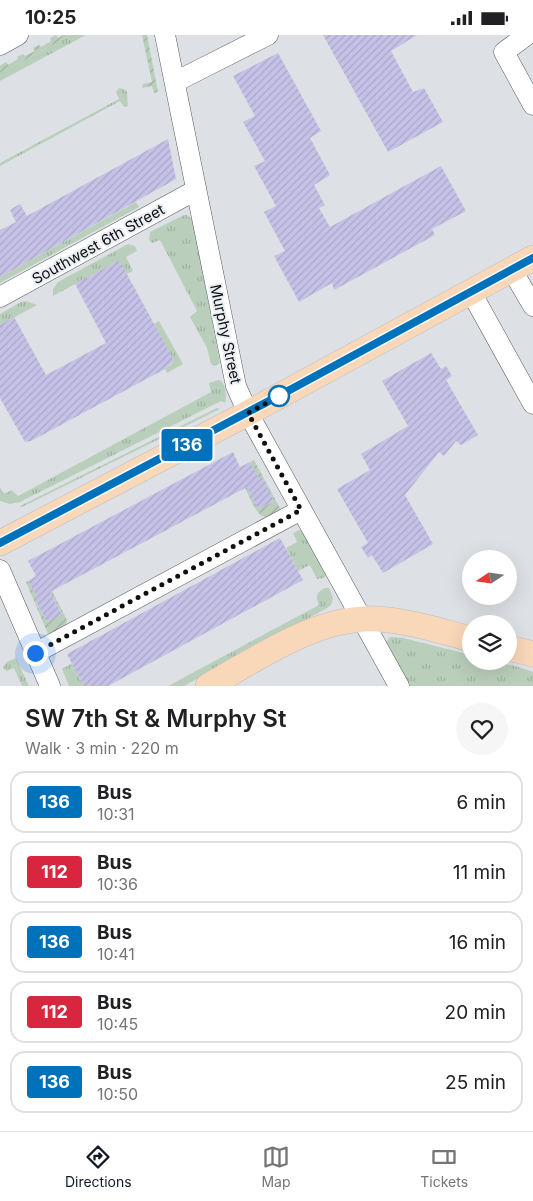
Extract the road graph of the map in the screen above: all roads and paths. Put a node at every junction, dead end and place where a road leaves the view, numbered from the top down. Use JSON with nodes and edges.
{"nodes":[{"id":1,"x":18,"y":35,"type":"edge"},
{"id":2,"x":166,"y":35,"type":"edge"},
{"id":3,"x":268,"y":35,"type":"edge"},
{"id":4,"x":527,"y":35,"type":"edge"},
{"id":5,"x":0,"y":45,"type":"edge"},
{"id":6,"x":175,"y":82,"type":"junction"},
{"id":7,"x":533,"y":105,"type":"edge"},
{"id":8,"x":196,"y":190,"type":"junction"},
{"id":9,"x":523,"y":264,"type":"edge"},
{"id":10,"x":471,"y":292,"type":"junction"},
{"id":11,"x":0,"y":297,"type":"edge"},
{"id":12,"x":532,"y":302,"type":"edge"},
{"id":13,"x":533,"y":404,"type":"edge"},
{"id":14,"x":248,"y":413,"type":"junction"},
{"id":15,"x":301,"y":510,"type":"junction"},
{"id":16,"x":0,"y":543,"type":"edge"},
{"id":17,"x":0,"y":570,"type":"edge"},
{"id":18,"x":363,"y":619,"type":"junction"},
{"id":19,"x":462,"y":637,"type":"edge"},
{"id":20,"x":517,"y":650,"type":"edge"},
{"id":21,"x":35,"y":653,"type":"junction"},
{"id":22,"x":533,"y":654,"type":"edge"},
{"id":23,"x":517,"y":660,"type":"edge"},
{"id":24,"x":533,"y":667,"type":"edge"},
{"id":25,"x":50,"y":686,"type":"edge"},
{"id":26,"x":208,"y":686,"type":"edge"},
{"id":27,"x":399,"y":686,"type":"edge"}],
"edges":[{"from":1,"to":5,"type":"street"},
{"from":2,"to":6,"type":"street","name":"Murphy Street"},
{"from":3,"to":6,"type":"street"},
{"from":4,"to":7,"type":"street"},
{"from":6,"to":8,"type":"street","name":"Murphy Street"},
{"from":8,"to":11,"type":"street","name":"Southwest 6th Street"},
{"from":8,"to":14,"type":"street","name":"Murphy Street"},
{"from":9,"to":10,"type":"main road"},
{"from":9,"to":12,"type":"street"},
{"from":10,"to":13,"type":"street"},
{"from":10,"to":14,"type":"main road"},
{"from":14,"to":15,"type":"street","name":"Murphy Street"},
{"from":14,"to":16,"type":"main road"},
{"from":15,"to":18,"type":"street","name":"Murphy Street"},
{"from":15,"to":21,"type":"street"},
{"from":17,"to":21,"type":"street"},
{"from":18,"to":19,"type":"main road"},
{"from":18,"to":26,"type":"main road"},
{"from":18,"to":27,"type":"street","name":"Murphy Street"},
{"from":20,"to":22,"type":"main road"},
{"from":21,"to":25,"type":"street"},
{"from":23,"to":24,"type":"street"}]}
